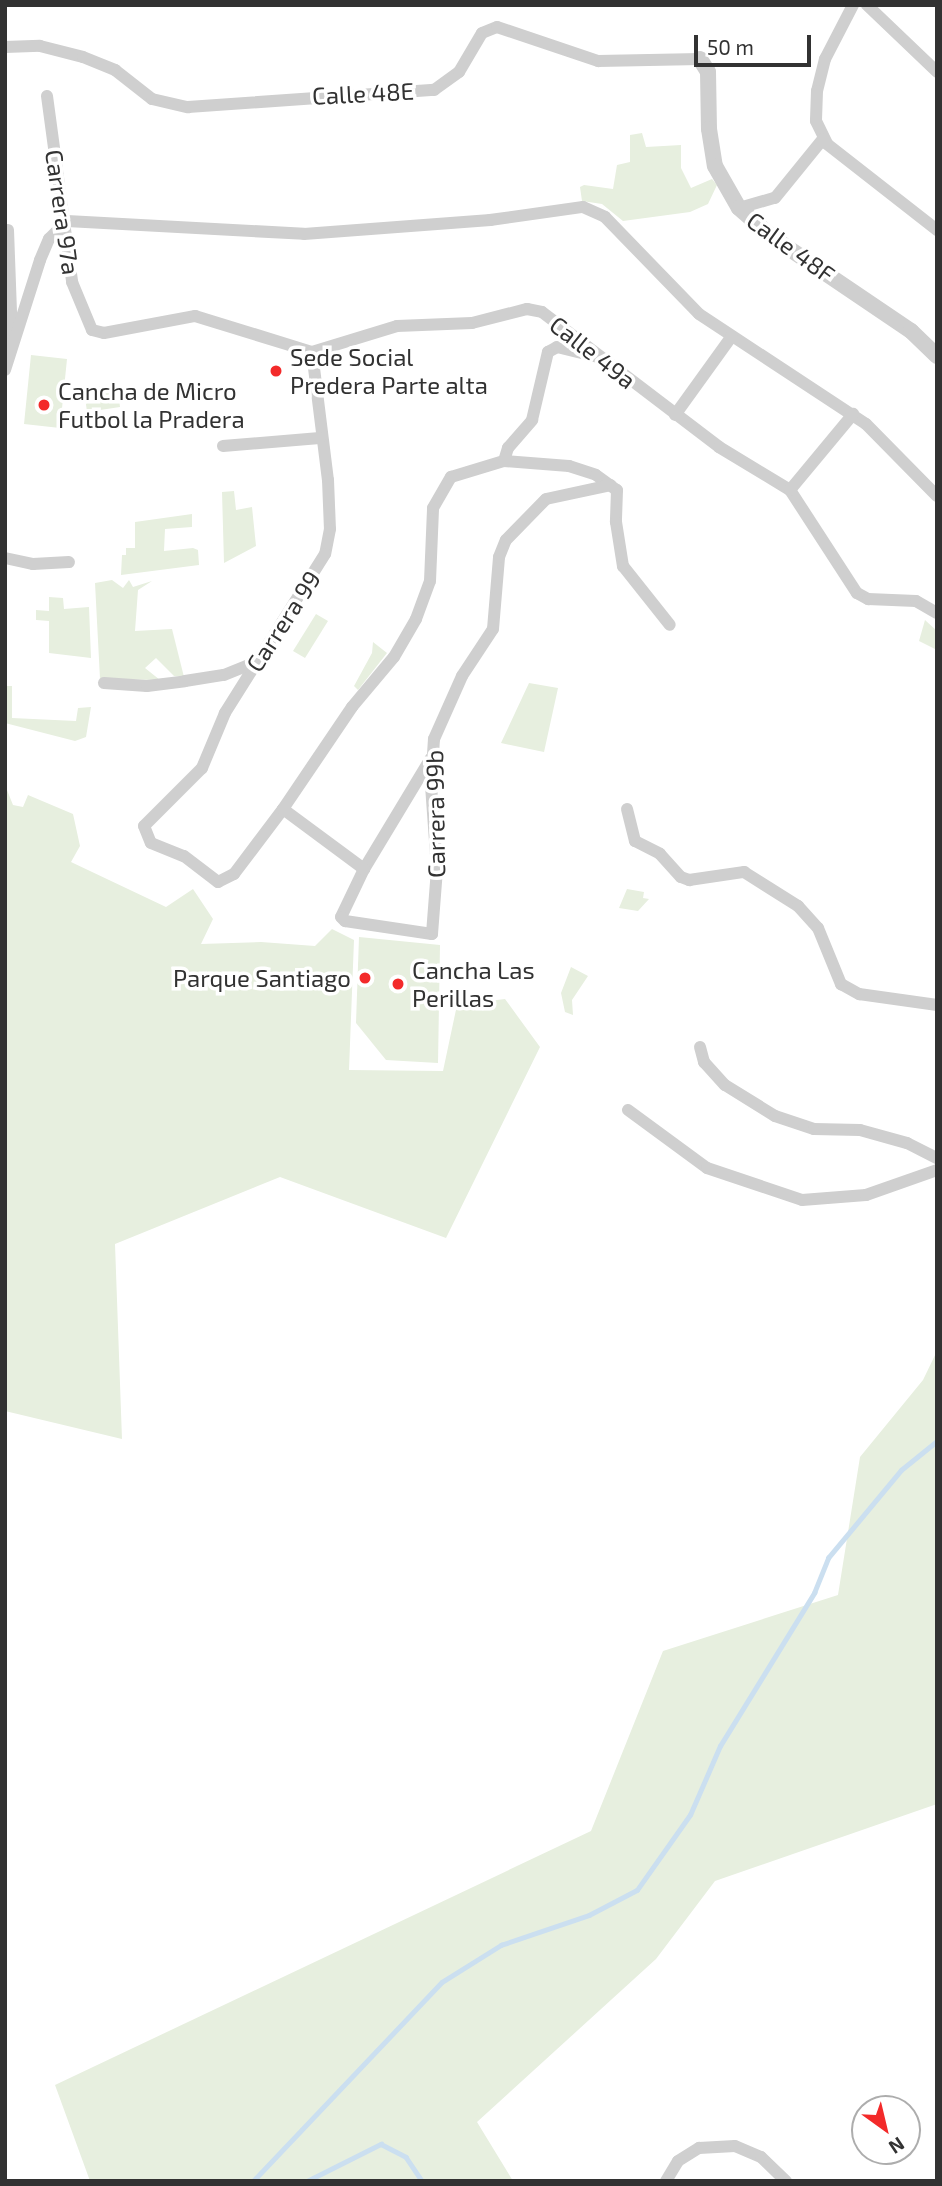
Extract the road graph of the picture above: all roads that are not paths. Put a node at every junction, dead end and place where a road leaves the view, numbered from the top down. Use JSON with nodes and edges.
{"nodes":[{"id":1,"x":853,"y":5,"type":"edge"},
{"id":2,"x":867,"y":5,"type":"edge"},
{"id":3,"x":5,"y":47,"type":"edge"},
{"id":4,"x":700,"y":59,"type":"joint"},
{"id":5,"x":937,"y":72,"type":"edge"},
{"id":6,"x":47,"y":96,"type":"dead end"},
{"id":7,"x":823,"y":139,"type":"junction"},
{"id":8,"x":739,"y":208,"type":"junction"},
{"id":9,"x":67,"y":221,"type":"junction"},
{"id":10,"x":8,"y":230,"type":"dead end"},
{"id":11,"x":937,"y":230,"type":"edge"},
{"id":12,"x":732,"y":336,"type":"junction"},
{"id":13,"x":12,"y":349,"type":"junction"},
{"id":14,"x":312,"y":352,"type":"junction"},
{"id":15,"x":937,"y":356,"type":"edge"},
{"id":16,"x":598,"y":357,"type":"junction"},
{"id":17,"x":5,"y":370,"type":"edge"},
{"id":18,"x":853,"y":414,"type":"junction"},
{"id":19,"x":675,"y":415,"type":"junction"},
{"id":20,"x":320,"y":438,"type":"junction"},
{"id":21,"x":223,"y":446,"type":"dead end"},
{"id":22,"x":504,"y":461,"type":"junction"},
{"id":23,"x":611,"y":485,"type":"junction"},
{"id":24,"x":790,"y":490,"type":"junction"},
{"id":25,"x":937,"y":496,"type":"edge"},
{"id":26,"x":5,"y":558,"type":"edge"},
{"id":27,"x":69,"y":562,"type":"dead end"},
{"id":28,"x":937,"y":613,"type":"edge"},
{"id":29,"x":670,"y":625,"type":"dead end"},
{"id":30,"x":254,"y":663,"type":"junction"},
{"id":31,"x":104,"y":683,"type":"dead end"},
{"id":32,"x":432,"y":758,"type":"junction"},
{"id":33,"x":627,"y":808,"type":"dead end"},
{"id":34,"x":283,"y":809,"type":"junction"},
{"id":35,"x":364,"y":869,"type":"junction"},
{"id":36,"x":937,"y":1005,"type":"edge"},
{"id":37,"x":700,"y":1047,"type":"dead end"},
{"id":38,"x":628,"y":1110,"type":"dead end"},
{"id":39,"x":937,"y":1158,"type":"edge"},
{"id":40,"x":937,"y":1170,"type":"edge"},
{"id":41,"x":666,"y":2181,"type":"edge"},
{"id":42,"x":786,"y":2181,"type":"edge"}],
"edges":[{"from":1,"to":7,"type":"street"},
{"from":2,"to":5,"type":"street"},
{"from":3,"to":4,"type":"street","name":"Calle 48E"},
{"from":4,"to":8,"type":"street","name":"Calle 48F"},
{"from":6,"to":9,"type":"street","name":"Carrera 97a"},
{"from":7,"to":8,"type":"street"},
{"from":7,"to":11,"type":"street"},
{"from":8,"to":15,"type":"street","name":"Calle 48F"},
{"from":9,"to":12,"type":"street"},
{"from":9,"to":13,"type":"street"},
{"from":9,"to":14,"type":"street","name":"Carrera 97a"},
{"from":10,"to":13,"type":"street"},
{"from":12,"to":18,"type":"street"},
{"from":12,"to":19,"type":"street"},
{"from":13,"to":17,"type":"street"},
{"from":14,"to":16,"type":"street","name":"Calle 49a"},
{"from":14,"to":20,"type":"street","name":"Carrera 99"},
{"from":16,"to":19,"type":"street","name":"Calle 49a"},
{"from":16,"to":22,"type":"street"},
{"from":18,"to":24,"type":"street"},
{"from":18,"to":25,"type":"street"},
{"from":19,"to":24,"type":"street","name":"Calle 49a"},
{"from":20,"to":21,"type":"street"},
{"from":20,"to":30,"type":"street","name":"Carrera 99"},
{"from":22,"to":23,"type":"street"},
{"from":22,"to":34,"type":"street"},
{"from":23,"to":29,"type":"street"},
{"from":23,"to":32,"type":"street","name":"Carrera 99b"},
{"from":24,"to":28,"type":"street"},
{"from":26,"to":27,"type":"street"},
{"from":30,"to":31,"type":"street"},
{"from":30,"to":34,"type":"street","name":"Carrera 99"},
{"from":32,"to":35,"type":"street"},
{"from":32,"to":35,"type":"street","name":"Carrera 99b"},
{"from":33,"to":36,"type":"street"},
{"from":34,"to":35,"type":"street"},
{"from":37,"to":39,"type":"street"},
{"from":38,"to":40,"type":"street"},
{"from":41,"to":42,"type":"street"}]}
